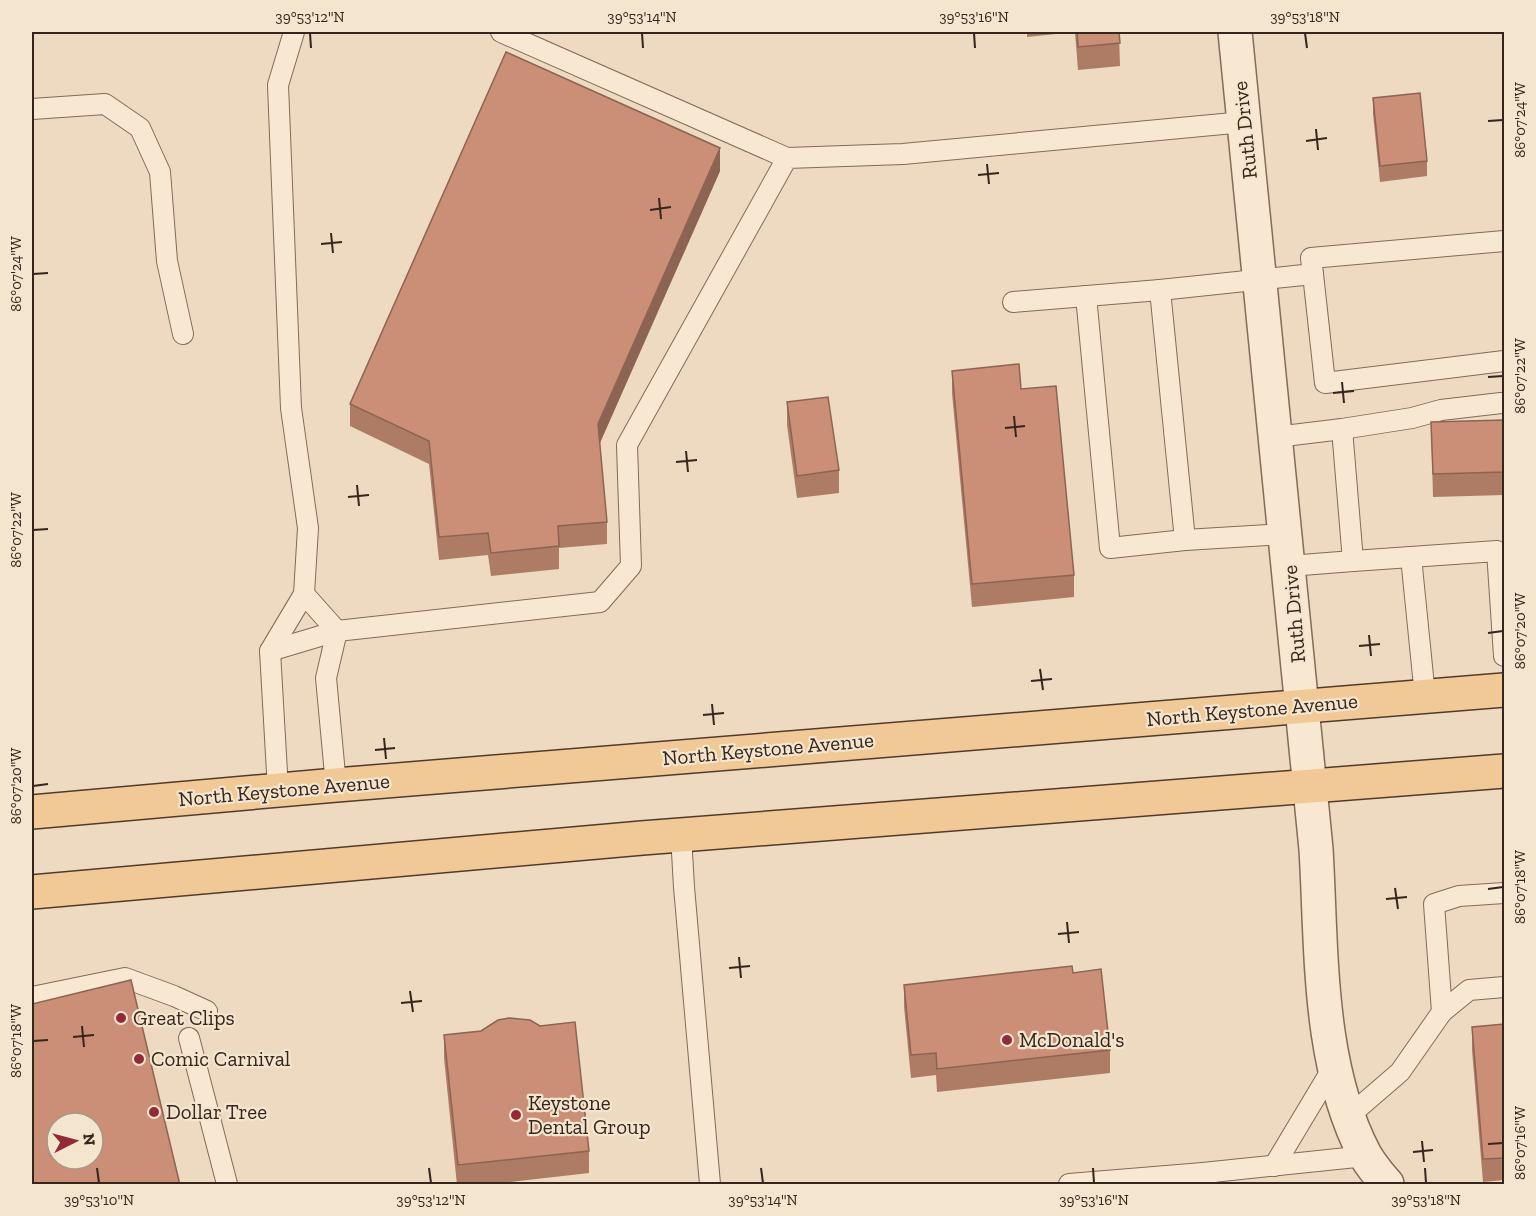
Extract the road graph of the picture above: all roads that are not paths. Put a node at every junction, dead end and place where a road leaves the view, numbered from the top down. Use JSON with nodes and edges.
{"nodes":[{"id":1,"x":294,"y":32,"type":"edge"},
{"id":2,"x":501,"y":32,"type":"edge"},
{"id":3,"x":1235,"y":32,"type":"edge"},
{"id":4,"x":32,"y":109,"type":"edge"},
{"id":5,"x":1244,"y":122,"type":"junction"},
{"id":6,"x":787,"y":158,"type":"junction"},
{"id":7,"x":1504,"y":241,"type":"edge"},
{"id":8,"x":1313,"y":274,"type":"junction"},
{"id":9,"x":1261,"y":279,"type":"junction"},
{"id":10,"x":1160,"y":290,"type":"junction"},
{"id":11,"x":1086,"y":296,"type":"junction"},
{"id":12,"x":1013,"y":302,"type":"dead end"},
{"id":13,"x":183,"y":334,"type":"dead end"},
{"id":14,"x":1504,"y":361,"type":"edge"},
{"id":15,"x":1501,"y":403,"type":"dead end"},
{"id":16,"x":1342,"y":429,"type":"junction"},
{"id":17,"x":1276,"y":437,"type":"junction"},
{"id":18,"x":1286,"y":534,"type":"junction"},
{"id":19,"x":1185,"y":540,"type":"junction"},
{"id":20,"x":1411,"y":557,"type":"junction"},
{"id":21,"x":1353,"y":561,"type":"junction"},
{"id":22,"x":1289,"y":566,"type":"junction"},
{"id":23,"x":304,"y":594,"type":"junction"},
{"id":24,"x":337,"y":631,"type":"junction"},
{"id":25,"x":270,"y":651,"type":"junction"},
{"id":26,"x":1504,"y":656,"type":"edge"},
{"id":27,"x":1504,"y":690,"type":"edge"},
{"id":28,"x":1425,"y":696,"type":"junction"},
{"id":29,"x":1302,"y":706,"type":"junction"},
{"id":30,"x":1504,"y":771,"type":"edge"},
{"id":31,"x":336,"y":785,"type":"junction"},
{"id":32,"x":1310,"y":786,"type":"junction"},
{"id":33,"x":278,"y":790,"type":"junction"},
{"id":34,"x":32,"y":812,"type":"edge"},
{"id":35,"x":681,"y":835,"type":"junction"},
{"id":36,"x":32,"y":892,"type":"edge"},
{"id":37,"x":1504,"y":893,"type":"edge"},
{"id":38,"x":1504,"y":987,"type":"edge"},
{"id":39,"x":32,"y":997,"type":"edge"},
{"id":40,"x":207,"y":1011,"type":"dead end"},
{"id":41,"x":1442,"y":1012,"type":"junction"},
{"id":42,"x":189,"y":1038,"type":"dead end"},
{"id":43,"x":1334,"y":1066,"type":"junction"},
{"id":44,"x":1349,"y":1116,"type":"junction"},
{"id":45,"x":1366,"y":1156,"type":"junction"},
{"id":46,"x":1274,"y":1166,"type":"junction"},
{"id":47,"x":1205,"y":1179,"type":"edge"},
{"id":48,"x":227,"y":1185,"type":"edge"},
{"id":49,"x":710,"y":1185,"type":"edge"},
{"id":50,"x":1070,"y":1185,"type":"edge"},
{"id":51,"x":1387,"y":1185,"type":"edge"}],
"edges":[{"from":1,"to":23,"type":"lane"},
{"from":2,"to":6,"type":"lane"},
{"from":3,"to":5,"type":"street","name":"Ruth Drive"},
{"from":4,"to":13,"type":"lane"},
{"from":5,"to":6,"type":"lane"},
{"from":5,"to":9,"type":"street","name":"Ruth Drive"},
{"from":6,"to":24,"type":"lane"},
{"from":7,"to":8,"type":"lane"},
{"from":8,"to":9,"type":"lane"},
{"from":8,"to":14,"type":"lane"},
{"from":9,"to":10,"type":"lane"},
{"from":9,"to":17,"type":"street","name":"Ruth Drive"},
{"from":10,"to":11,"type":"lane"},
{"from":10,"to":19,"type":"lane"},
{"from":11,"to":12,"type":"lane"},
{"from":11,"to":19,"type":"lane"},
{"from":15,"to":16,"type":"lane"},
{"from":16,"to":17,"type":"lane"},
{"from":16,"to":21,"type":"lane"},
{"from":17,"to":18,"type":"street","name":"Ruth Drive"},
{"from":18,"to":19,"type":"lane"},
{"from":18,"to":22,"type":"street","name":"Ruth Drive"},
{"from":20,"to":21,"type":"lane"},
{"from":20,"to":26,"type":"lane"},
{"from":20,"to":28,"type":"lane"},
{"from":21,"to":22,"type":"lane"},
{"from":22,"to":29,"type":"street","name":"Ruth Drive"},
{"from":23,"to":24,"type":"lane"},
{"from":23,"to":25,"type":"lane"},
{"from":24,"to":25,"type":"lane"},
{"from":24,"to":31,"type":"lane"},
{"from":25,"to":33,"type":"lane"},
{"from":27,"to":28,"type":"main road","name":"North Keystone Avenue"},
{"from":28,"to":29,"type":"main road","name":"North Keystone Avenue"},
{"from":29,"to":31,"type":"main road","name":"North Keystone Avenue"},
{"from":29,"to":32,"type":"street","name":"Ruth Drive"},
{"from":30,"to":32,"type":"main road"},
{"from":31,"to":33,"type":"main road","name":"North Keystone Avenue"},
{"from":32,"to":35,"type":"main road"},
{"from":32,"to":43,"type":"street","name":"Ruth Drive"},
{"from":33,"to":34,"type":"main road","name":"North Keystone Avenue"},
{"from":35,"to":36,"type":"main road"},
{"from":35,"to":49,"type":"lane"},
{"from":37,"to":41,"type":"lane"},
{"from":38,"to":41,"type":"lane"},
{"from":39,"to":40,"type":"lane"},
{"from":41,"to":44,"type":"lane"},
{"from":42,"to":48,"type":"lane"},
{"from":43,"to":44,"type":"street","name":"Ruth Drive"},
{"from":43,"to":46,"type":"lane"},
{"from":44,"to":45,"type":"street","name":"Ruth Drive"},
{"from":45,"to":46,"type":"lane"},
{"from":45,"to":51,"type":"street","name":"Ruth Drive"},
{"from":46,"to":47,"type":"lane"},
{"from":47,"to":50,"type":"lane"}]}
